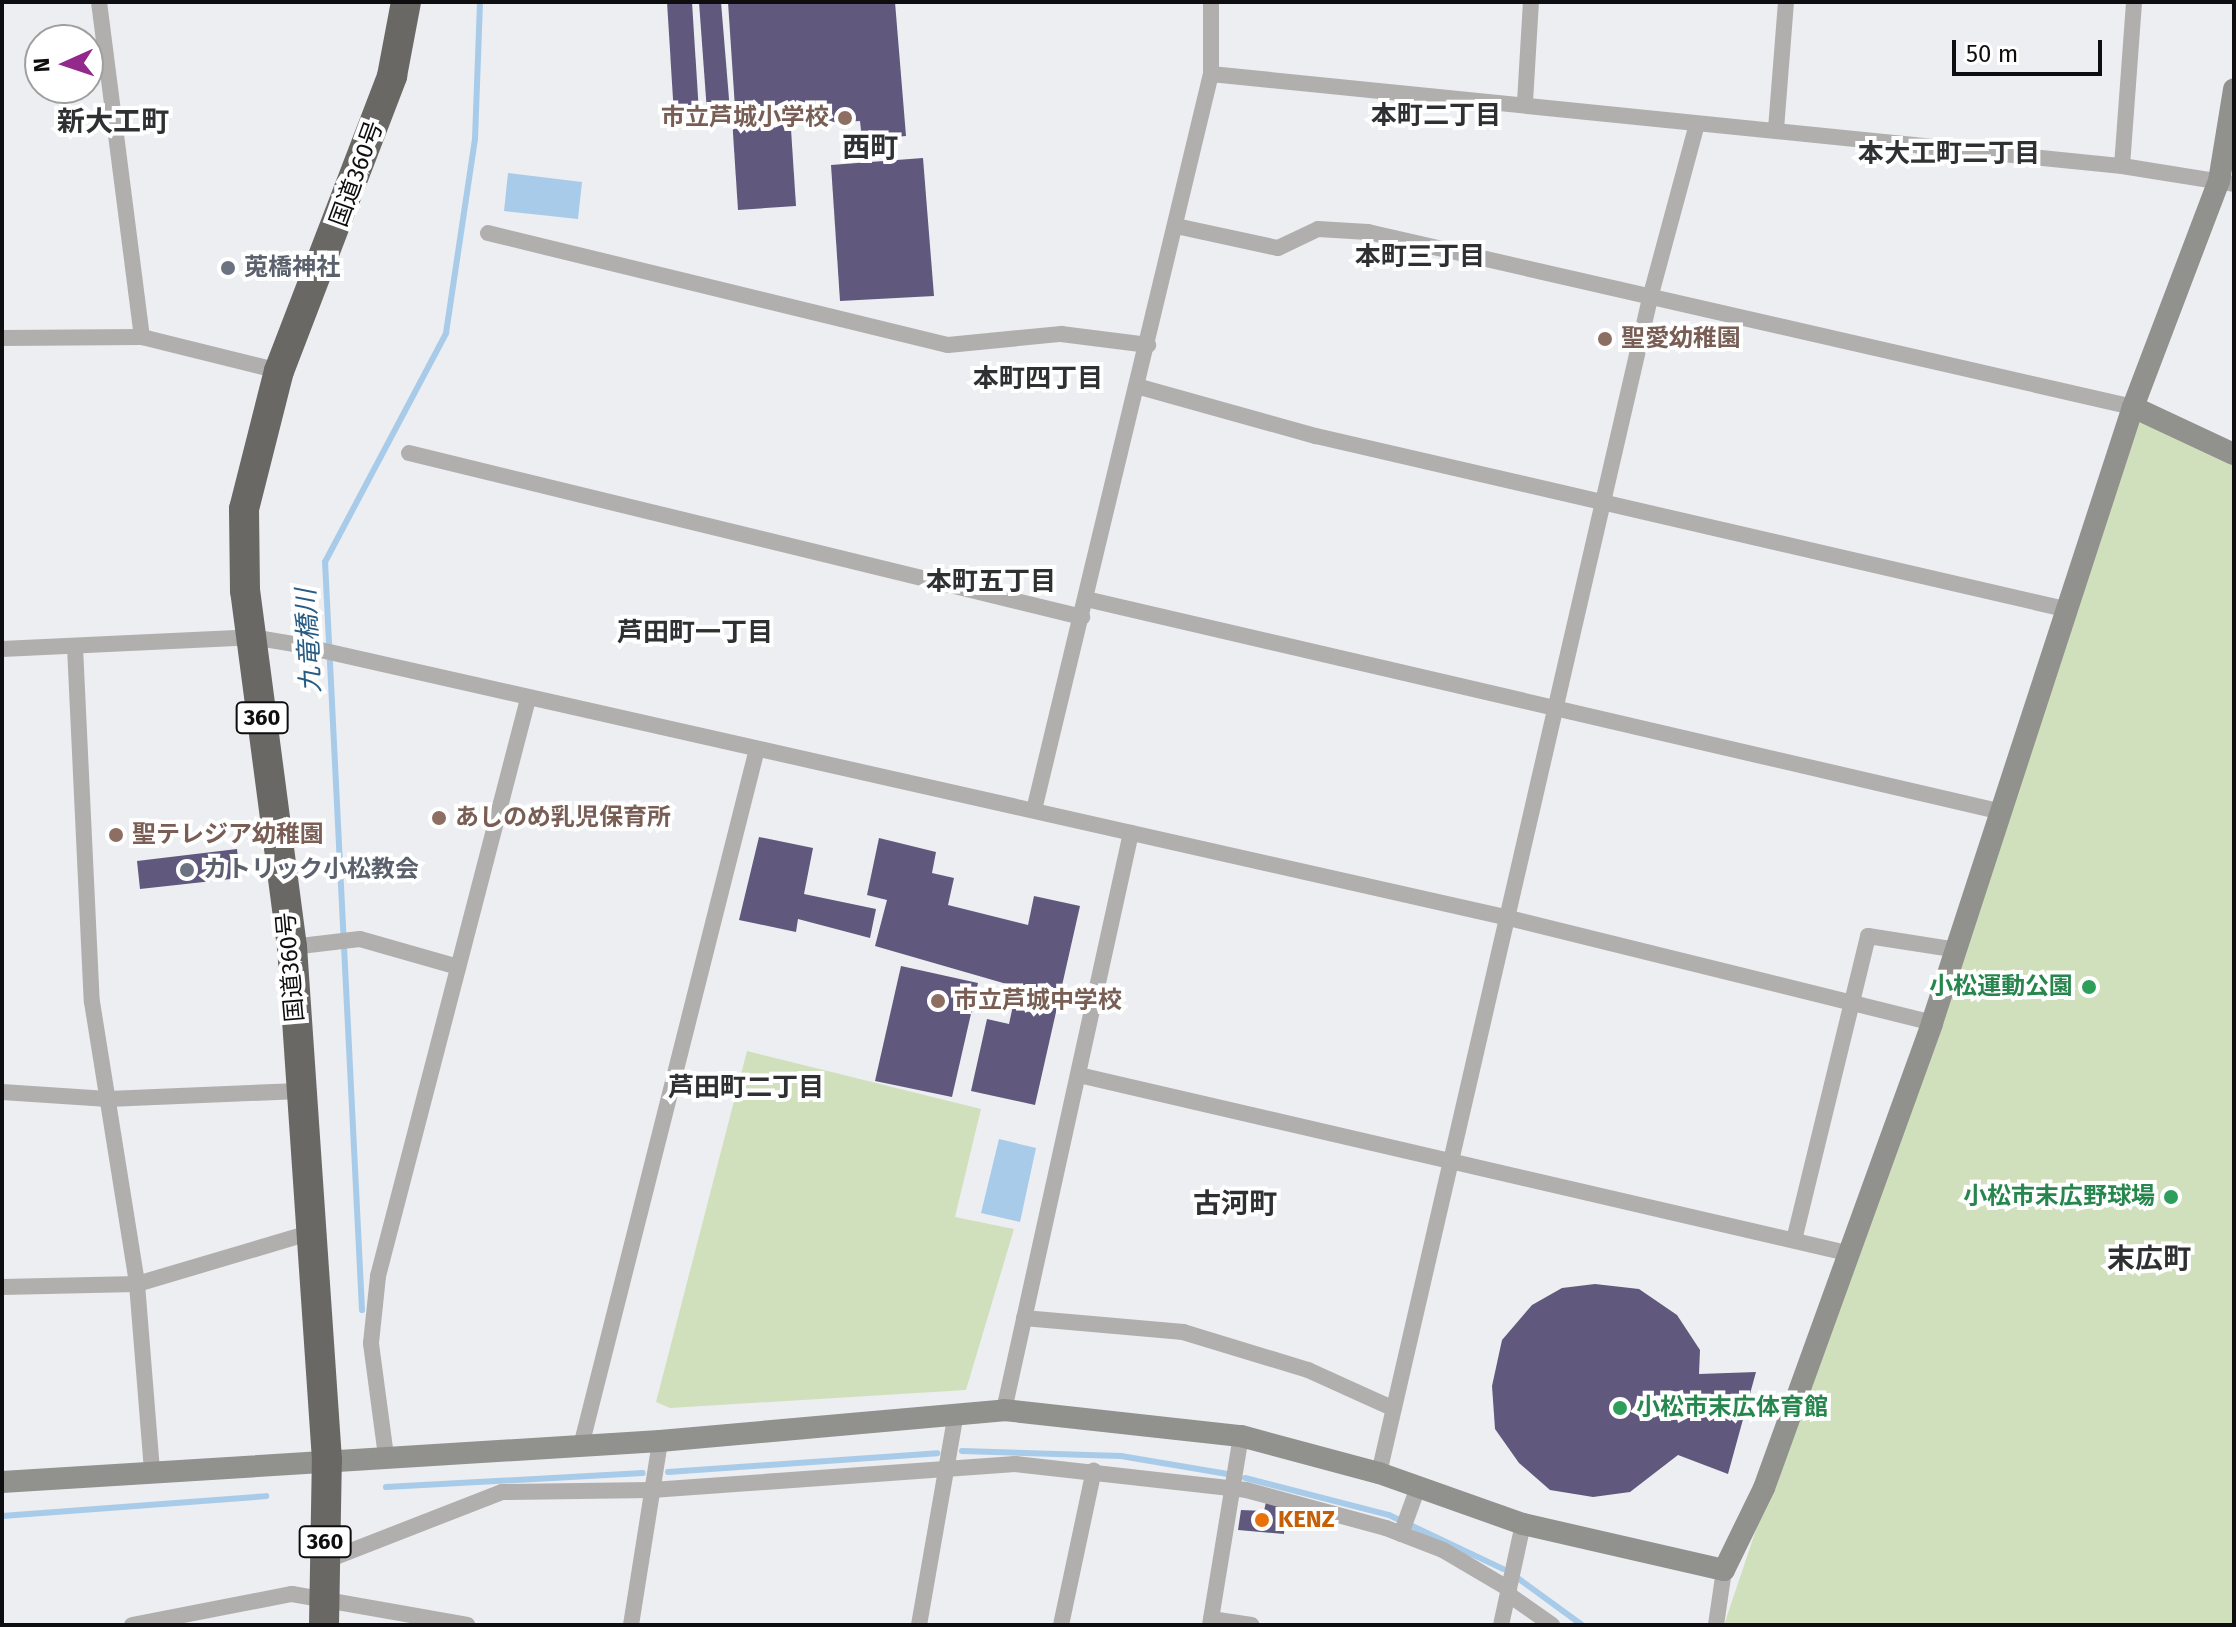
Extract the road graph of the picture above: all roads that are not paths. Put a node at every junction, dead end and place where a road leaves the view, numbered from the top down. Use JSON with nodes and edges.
{"nodes":[{"id":1,"x":99,"y":2,"type":"edge"},
{"id":2,"x":406,"y":2,"type":"edge"},
{"id":3,"x":1211,"y":2,"type":"edge"},
{"id":4,"x":1531,"y":2,"type":"edge"},
{"id":5,"x":1786,"y":2,"type":"edge"},
{"id":6,"x":2134,"y":2,"type":"edge"},
{"id":7,"x":1211,"y":74,"type":"junction"},
{"id":8,"x":2234,"y":89,"type":"edge"},
{"id":9,"x":1525,"y":102,"type":"junction"},
{"id":10,"x":1697,"y":124,"type":"junction"},
{"id":11,"x":1776,"y":129,"type":"junction"},
{"id":12,"x":2122,"y":166,"type":"junction"},
{"id":13,"x":2226,"y":183,"type":"edge"},
{"id":14,"x":1176,"y":226,"type":"junction"},
{"id":15,"x":488,"y":233,"type":"dead end"},
{"id":16,"x":1650,"y":298,"type":"junction"},
{"id":17,"x":142,"y":337,"type":"junction"},
{"id":18,"x":2,"y":338,"type":"edge"},
{"id":19,"x":1148,"y":345,"type":"junction"},
{"id":20,"x":279,"y":371,"type":"junction"},
{"id":21,"x":1140,"y":387,"type":"junction"},
{"id":22,"x":2133,"y":407,"type":"junction"},
{"id":23,"x":409,"y":453,"type":"dead end"},
{"id":24,"x":2234,"y":454,"type":"edge"},
{"id":25,"x":1604,"y":500,"type":"junction"},
{"id":26,"x":1086,"y":599,"type":"junction"},
{"id":27,"x":2065,"y":609,"type":"junction"},
{"id":28,"x":1082,"y":617,"type":"junction"},
{"id":29,"x":252,"y":637,"type":"junction"},
{"id":30,"x":75,"y":647,"type":"junction"},
{"id":31,"x":2,"y":649,"type":"edge"},
{"id":32,"x":528,"y":699,"type":"junction"},
{"id":33,"x":1558,"y":706,"type":"junction"},
{"id":34,"x":756,"y":753,"type":"junction"},
{"id":35,"x":1034,"y":810,"type":"junction"},
{"id":36,"x":2002,"y":812,"type":"junction"},
{"id":37,"x":1131,"y":833,"type":"junction"},
{"id":38,"x":1509,"y":918,"type":"junction"},
{"id":39,"x":292,"y":947,"type":"junction"},
{"id":40,"x":1957,"y":950,"type":"junction"},
{"id":41,"x":458,"y":967,"type":"junction"},
{"id":42,"x":1852,"y":1003,"type":"junction"},
{"id":43,"x":1932,"y":1023,"type":"junction"},
{"id":44,"x":1079,"y":1075,"type":"junction"},
{"id":45,"x":300,"y":1091,"type":"junction"},
{"id":46,"x":2,"y":1092,"type":"edge"},
{"id":47,"x":108,"y":1099,"type":"junction"},
{"id":48,"x":1453,"y":1160,"type":"junction"},
{"id":49,"x":309,"y":1233,"type":"junction"},
{"id":50,"x":1794,"y":1240,"type":"junction"},
{"id":51,"x":1847,"y":1253,"type":"junction"},
{"id":52,"x":137,"y":1284,"type":"junction"},
{"id":53,"x":2,"y":1287,"type":"edge"},
{"id":54,"x":1024,"y":1318,"type":"junction"},
{"id":55,"x":1394,"y":1409,"type":"junction"},
{"id":56,"x":1004,"y":1410,"type":"junction"},
{"id":57,"x":956,"y":1414,"type":"junction"},
{"id":58,"x":1241,"y":1436,"type":"junction"},
{"id":59,"x":660,"y":1441,"type":"junction"},
{"id":60,"x":581,"y":1446,"type":"junction"},
{"id":61,"x":386,"y":1456,"type":"junction"},
{"id":62,"x":327,"y":1460,"type":"junction"},
{"id":63,"x":946,"y":1468,"type":"junction"},
{"id":64,"x":152,"y":1469,"type":"junction"},
{"id":65,"x":1094,"y":1470,"type":"junction"},
{"id":66,"x":1379,"y":1473,"type":"junction"},
{"id":67,"x":2,"y":1482,"type":"edge"},
{"id":68,"x":1233,"y":1487,"type":"junction"},
{"id":69,"x":1418,"y":1487,"type":"junction"},
{"id":70,"x":652,"y":1490,"type":"junction"},
{"id":71,"x":1523,"y":1524,"type":"junction"},
{"id":72,"x":1401,"y":1533,"type":"junction"},
{"id":73,"x":325,"y":1561,"type":"junction"},
{"id":74,"x":1724,"y":1570,"type":"junction"},
{"id":75,"x":1508,"y":1592,"type":"junction"},
{"id":76,"x":325,"y":1612,"type":"edge"},
{"id":77,"x":193,"y":1619,"type":"edge"},
{"id":78,"x":1210,"y":1622,"type":"edge"},
{"id":79,"x":132,"y":1625,"type":"edge"},
{"id":80,"x":467,"y":1625,"type":"edge"},
{"id":81,"x":631,"y":1625,"type":"edge"},
{"id":82,"x":919,"y":1625,"type":"edge"},
{"id":83,"x":1061,"y":1625,"type":"edge"},
{"id":84,"x":1252,"y":1625,"type":"edge"},
{"id":85,"x":1501,"y":1625,"type":"edge"},
{"id":86,"x":1552,"y":1625,"type":"edge"},
{"id":87,"x":1716,"y":1625,"type":"edge"}],
"edges":[{"from":1,"to":17,"type":"street"},
{"from":2,"to":20,"type":"highway","name":"国道360号","number":"360"},
{"from":3,"to":7,"type":"street"},
{"from":4,"to":9,"type":"street"},
{"from":5,"to":11,"type":"street"},
{"from":6,"to":12,"type":"street"},
{"from":7,"to":9,"type":"street"},
{"from":7,"to":14,"type":"street"},
{"from":8,"to":13,"type":"street"},
{"from":9,"to":10,"type":"street"},
{"from":10,"to":11,"type":"street"},
{"from":10,"to":16,"type":"street"},
{"from":11,"to":12,"type":"street"},
{"from":12,"to":13,"type":"street"},
{"from":13,"to":22,"type":"street"},
{"from":14,"to":16,"type":"street"},
{"from":14,"to":19,"type":"street"},
{"from":15,"to":19,"type":"street"},
{"from":16,"to":22,"type":"street"},
{"from":16,"to":25,"type":"street"},
{"from":17,"to":18,"type":"street"},
{"from":17,"to":20,"type":"street"},
{"from":19,"to":21,"type":"street"},
{"from":20,"to":29,"type":"highway","name":"国道360号","number":"360"},
{"from":21,"to":25,"type":"street"},
{"from":21,"to":26,"type":"street"},
{"from":22,"to":24,"type":"street"},
{"from":22,"to":27,"type":"street"},
{"from":23,"to":28,"type":"street"},
{"from":25,"to":27,"type":"street"},
{"from":25,"to":33,"type":"street"},
{"from":26,"to":28,"type":"street"},
{"from":26,"to":33,"type":"street"},
{"from":27,"to":36,"type":"street"},
{"from":28,"to":35,"type":"street"},
{"from":29,"to":30,"type":"street"},
{"from":29,"to":32,"type":"street"},
{"from":29,"to":39,"type":"highway","name":"国道360号","number":"360"},
{"from":30,"to":31,"type":"street"},
{"from":30,"to":47,"type":"street"},
{"from":32,"to":34,"type":"street"},
{"from":32,"to":41,"type":"street"},
{"from":33,"to":36,"type":"street"},
{"from":33,"to":38,"type":"street"},
{"from":34,"to":35,"type":"street"},
{"from":34,"to":60,"type":"street"},
{"from":35,"to":37,"type":"street"},
{"from":36,"to":40,"type":"street"},
{"from":37,"to":38,"type":"street"},
{"from":37,"to":44,"type":"street"},
{"from":38,"to":42,"type":"street"},
{"from":38,"to":48,"type":"street"},
{"from":39,"to":41,"type":"street"},
{"from":39,"to":45,"type":"highway","name":"国道360号","number":"360"},
{"from":40,"to":42,"type":"street"},
{"from":40,"to":43,"type":"street"},
{"from":41,"to":61,"type":"street"},
{"from":42,"to":43,"type":"street"},
{"from":42,"to":50,"type":"street"},
{"from":43,"to":51,"type":"street"},
{"from":44,"to":48,"type":"street"},
{"from":44,"to":54,"type":"street"},
{"from":45,"to":47,"type":"street"},
{"from":45,"to":49,"type":"highway","name":"国道360号","number":"360"},
{"from":46,"to":47,"type":"street"},
{"from":47,"to":52,"type":"street"},
{"from":48,"to":50,"type":"street"},
{"from":48,"to":55,"type":"street"},
{"from":49,"to":52,"type":"street"},
{"from":49,"to":62,"type":"highway","name":"国道360号","number":"360"},
{"from":50,"to":51,"type":"street"},
{"from":51,"to":74,"type":"street"},
{"from":52,"to":53,"type":"street"},
{"from":52,"to":64,"type":"street"},
{"from":54,"to":55,"type":"street"},
{"from":54,"to":56,"type":"street"},
{"from":55,"to":66,"type":"street"},
{"from":56,"to":57,"type":"street"},
{"from":56,"to":58,"type":"street"},
{"from":57,"to":59,"type":"street"},
{"from":57,"to":63,"type":"street"},
{"from":58,"to":66,"type":"street"},
{"from":58,"to":68,"type":"street"},
{"from":59,"to":60,"type":"street"},
{"from":59,"to":70,"type":"street"},
{"from":60,"to":61,"type":"street"},
{"from":61,"to":62,"type":"street"},
{"from":62,"to":64,"type":"street"},
{"from":62,"to":73,"type":"highway","name":"国道360号","number":"360"},
{"from":63,"to":65,"type":"street"},
{"from":63,"to":70,"type":"street"},
{"from":63,"to":82,"type":"street"},
{"from":64,"to":67,"type":"street"},
{"from":65,"to":68,"type":"street"},
{"from":65,"to":83,"type":"street"},
{"from":66,"to":69,"type":"street"},
{"from":68,"to":72,"type":"street"},
{"from":68,"to":78,"type":"street"},
{"from":69,"to":71,"type":"street"},
{"from":69,"to":72,"type":"street"},
{"from":70,"to":73,"type":"street"},
{"from":70,"to":81,"type":"street"},
{"from":71,"to":74,"type":"street"},
{"from":71,"to":75,"type":"street"},
{"from":72,"to":75,"type":"street"},
{"from":73,"to":76,"type":"highway","name":"国道360号","number":"360"},
{"from":74,"to":87,"type":"street"},
{"from":75,"to":85,"type":"street"},
{"from":75,"to":86,"type":"street"},
{"from":76,"to":77,"type":"street"},
{"from":76,"to":80,"type":"street"},
{"from":77,"to":79,"type":"street"},
{"from":78,"to":84,"type":"street"}]}
